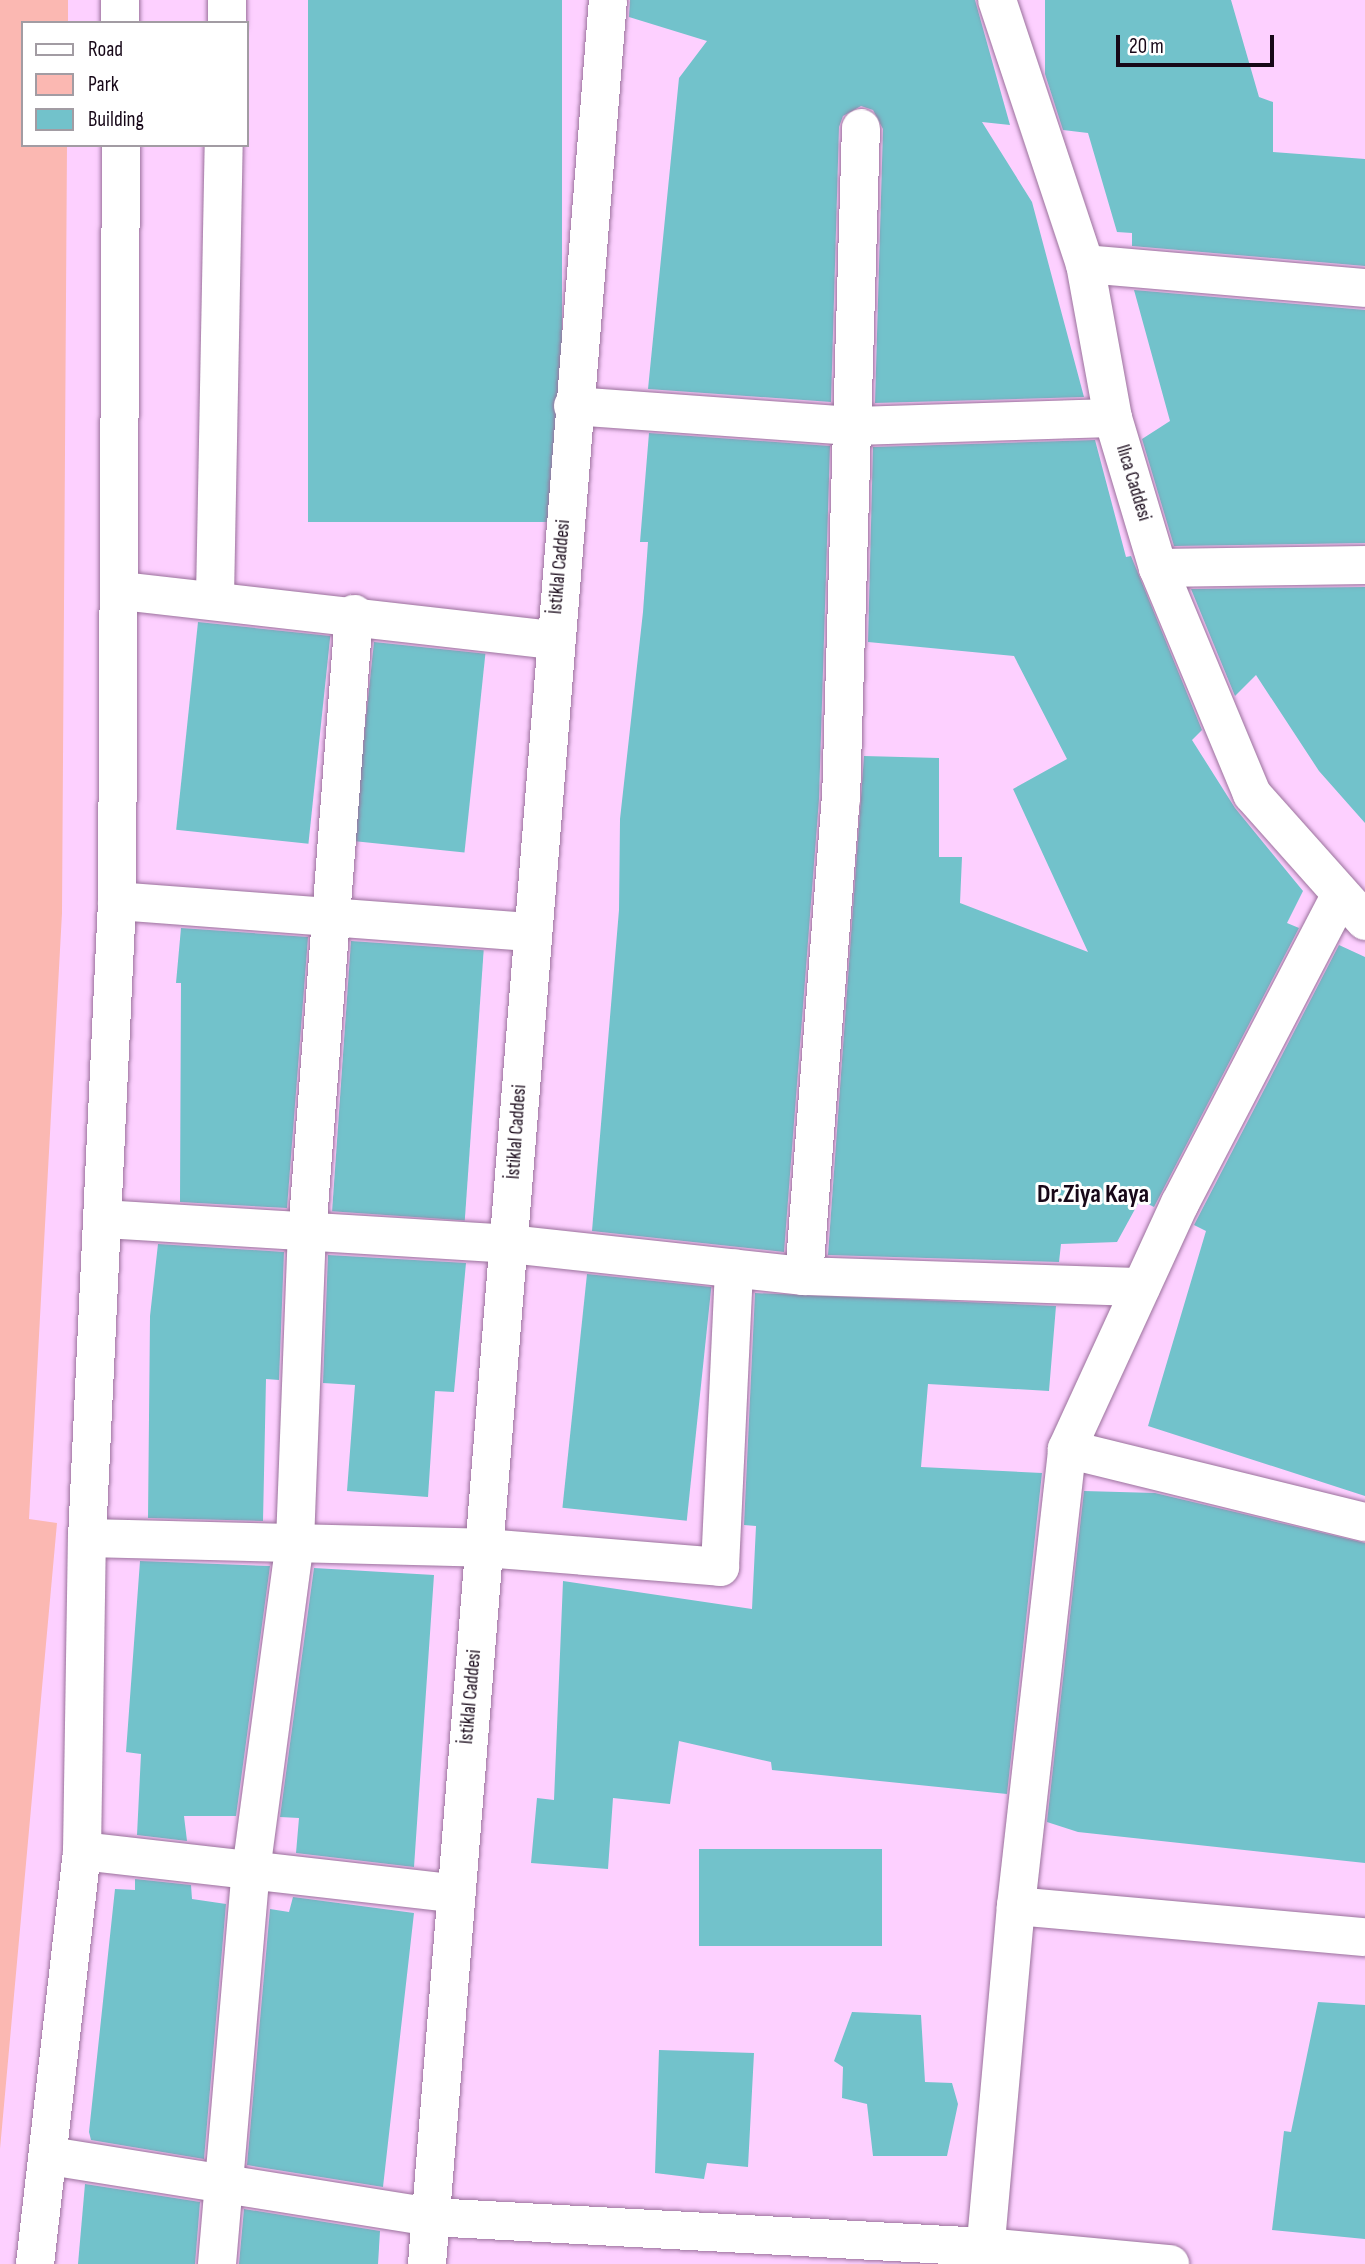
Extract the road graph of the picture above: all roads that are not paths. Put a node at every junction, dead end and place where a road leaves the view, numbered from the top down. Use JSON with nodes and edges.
{"nodes":[{"id":1,"x":120,"y":0,"type":"edge"},
{"id":2,"x":227,"y":0,"type":"edge"},
{"id":3,"x":608,"y":0,"type":"edge"},
{"id":4,"x":997,"y":0,"type":"edge"},
{"id":5,"x":120,"y":21,"type":"edge"},
{"id":6,"x":227,"y":21,"type":"edge"},
{"id":7,"x":861,"y":128,"type":"dead end"},
{"id":8,"x":121,"y":147,"type":"edge"},
{"id":9,"x":224,"y":147,"type":"edge"},
{"id":10,"x":1085,"y":264,"type":"junction"},
{"id":11,"x":1365,"y":288,"type":"edge"},
{"id":12,"x":573,"y":406,"type":"junction"},
{"id":13,"x":1113,"y":418,"type":"junction"},
{"id":14,"x":855,"y":426,"type":"junction"},
{"id":15,"x":1365,"y":565,"type":"edge"},
{"id":16,"x":1158,"y":568,"type":"junction"},
{"id":17,"x":122,"y":591,"type":"junction"},
{"id":18,"x":215,"y":597,"type":"junction"},
{"id":19,"x":354,"y":614,"type":"junction"},
{"id":20,"x":554,"y":640,"type":"junction"},
{"id":21,"x":117,"y":901,"type":"junction"},
{"id":22,"x":1352,"y":909,"type":"edge"},
{"id":23,"x":330,"y":916,"type":"junction"},
{"id":24,"x":530,"y":932,"type":"junction"},
{"id":25,"x":104,"y":1219,"type":"junction"},
{"id":26,"x":306,"y":1234,"type":"junction"},
{"id":27,"x":509,"y":1244,"type":"junction"},
{"id":28,"x":734,"y":1268,"type":"junction"},
{"id":29,"x":804,"y":1276,"type":"junction"},
{"id":30,"x":1141,"y":1287,"type":"junction"},
{"id":31,"x":1068,"y":1449,"type":"junction"},
{"id":32,"x":1365,"y":1522,"type":"edge"},
{"id":33,"x":86,"y":1538,"type":"junction"},
{"id":34,"x":295,"y":1542,"type":"junction"},
{"id":35,"x":485,"y":1548,"type":"junction"},
{"id":36,"x":82,"y":1851,"type":"junction"},
{"id":37,"x":251,"y":1871,"type":"junction"},
{"id":38,"x":453,"y":1893,"type":"junction"},
{"id":39,"x":1016,"y":1906,"type":"junction"},
{"id":40,"x":1365,"y":1937,"type":"edge"},
{"id":41,"x":50,"y":2156,"type":"junction"},
{"id":42,"x":226,"y":2185,"type":"junction"},
{"id":43,"x":431,"y":2217,"type":"junction"},
{"id":44,"x":985,"y":2255,"type":"edge"},
{"id":45,"x":35,"y":2264,"type":"edge"},
{"id":46,"x":217,"y":2264,"type":"edge"},
{"id":47,"x":427,"y":2264,"type":"edge"},
{"id":48,"x":1170,"y":2264,"type":"edge"}],
"edges":[{"from":1,"to":5,"type":"street"},
{"from":2,"to":6,"type":"street"},
{"from":3,"to":12,"type":"street","name":"İstiklal Caddesi"},
{"from":4,"to":10,"type":"street","name":"Ilıca Caddesi"},
{"from":7,"to":14,"type":"street"},
{"from":8,"to":17,"type":"street"},
{"from":9,"to":18,"type":"street"},
{"from":10,"to":11,"type":"street"},
{"from":10,"to":13,"type":"street","name":"Ilıca Caddesi"},
{"from":12,"to":14,"type":"street"},
{"from":12,"to":20,"type":"street","name":"İstiklal Caddesi"},
{"from":13,"to":14,"type":"street"},
{"from":13,"to":16,"type":"street","name":"Ilıca Caddesi"},
{"from":14,"to":29,"type":"street"},
{"from":15,"to":16,"type":"street"},
{"from":16,"to":22,"type":"street","name":"Ilıca Caddesi"},
{"from":17,"to":18,"type":"street"},
{"from":17,"to":21,"type":"street"},
{"from":18,"to":19,"type":"street"},
{"from":19,"to":20,"type":"street"},
{"from":19,"to":23,"type":"street"},
{"from":20,"to":24,"type":"street","name":"İstiklal Caddesi"},
{"from":21,"to":23,"type":"street"},
{"from":21,"to":25,"type":"street"},
{"from":22,"to":30,"type":"street"},
{"from":23,"to":24,"type":"street"},
{"from":23,"to":26,"type":"street"},
{"from":24,"to":27,"type":"street","name":"İstiklal Caddesi"},
{"from":25,"to":26,"type":"street"},
{"from":25,"to":33,"type":"street"},
{"from":26,"to":27,"type":"street"},
{"from":26,"to":34,"type":"street"},
{"from":27,"to":28,"type":"street"},
{"from":27,"to":35,"type":"street","name":"İstiklal Caddesi"},
{"from":28,"to":29,"type":"street"},
{"from":28,"to":35,"type":"street"},
{"from":29,"to":30,"type":"street"},
{"from":30,"to":31,"type":"street"},
{"from":31,"to":32,"type":"street"},
{"from":31,"to":39,"type":"street"},
{"from":33,"to":34,"type":"street"},
{"from":33,"to":36,"type":"street"},
{"from":34,"to":35,"type":"street"},
{"from":34,"to":37,"type":"street"},
{"from":35,"to":38,"type":"street","name":"İstiklal Caddesi"},
{"from":36,"to":37,"type":"street"},
{"from":36,"to":41,"type":"street"},
{"from":37,"to":38,"type":"street"},
{"from":37,"to":42,"type":"street"},
{"from":38,"to":43,"type":"street","name":"İstiklal Caddesi"},
{"from":39,"to":40,"type":"street"},
{"from":39,"to":44,"type":"street"},
{"from":41,"to":42,"type":"street"},
{"from":41,"to":45,"type":"street"},
{"from":42,"to":43,"type":"street"},
{"from":42,"to":46,"type":"street"},
{"from":43,"to":44,"type":"street"},
{"from":43,"to":47,"type":"street","name":"İstiklal Caddesi"},
{"from":44,"to":48,"type":"street"}]}
